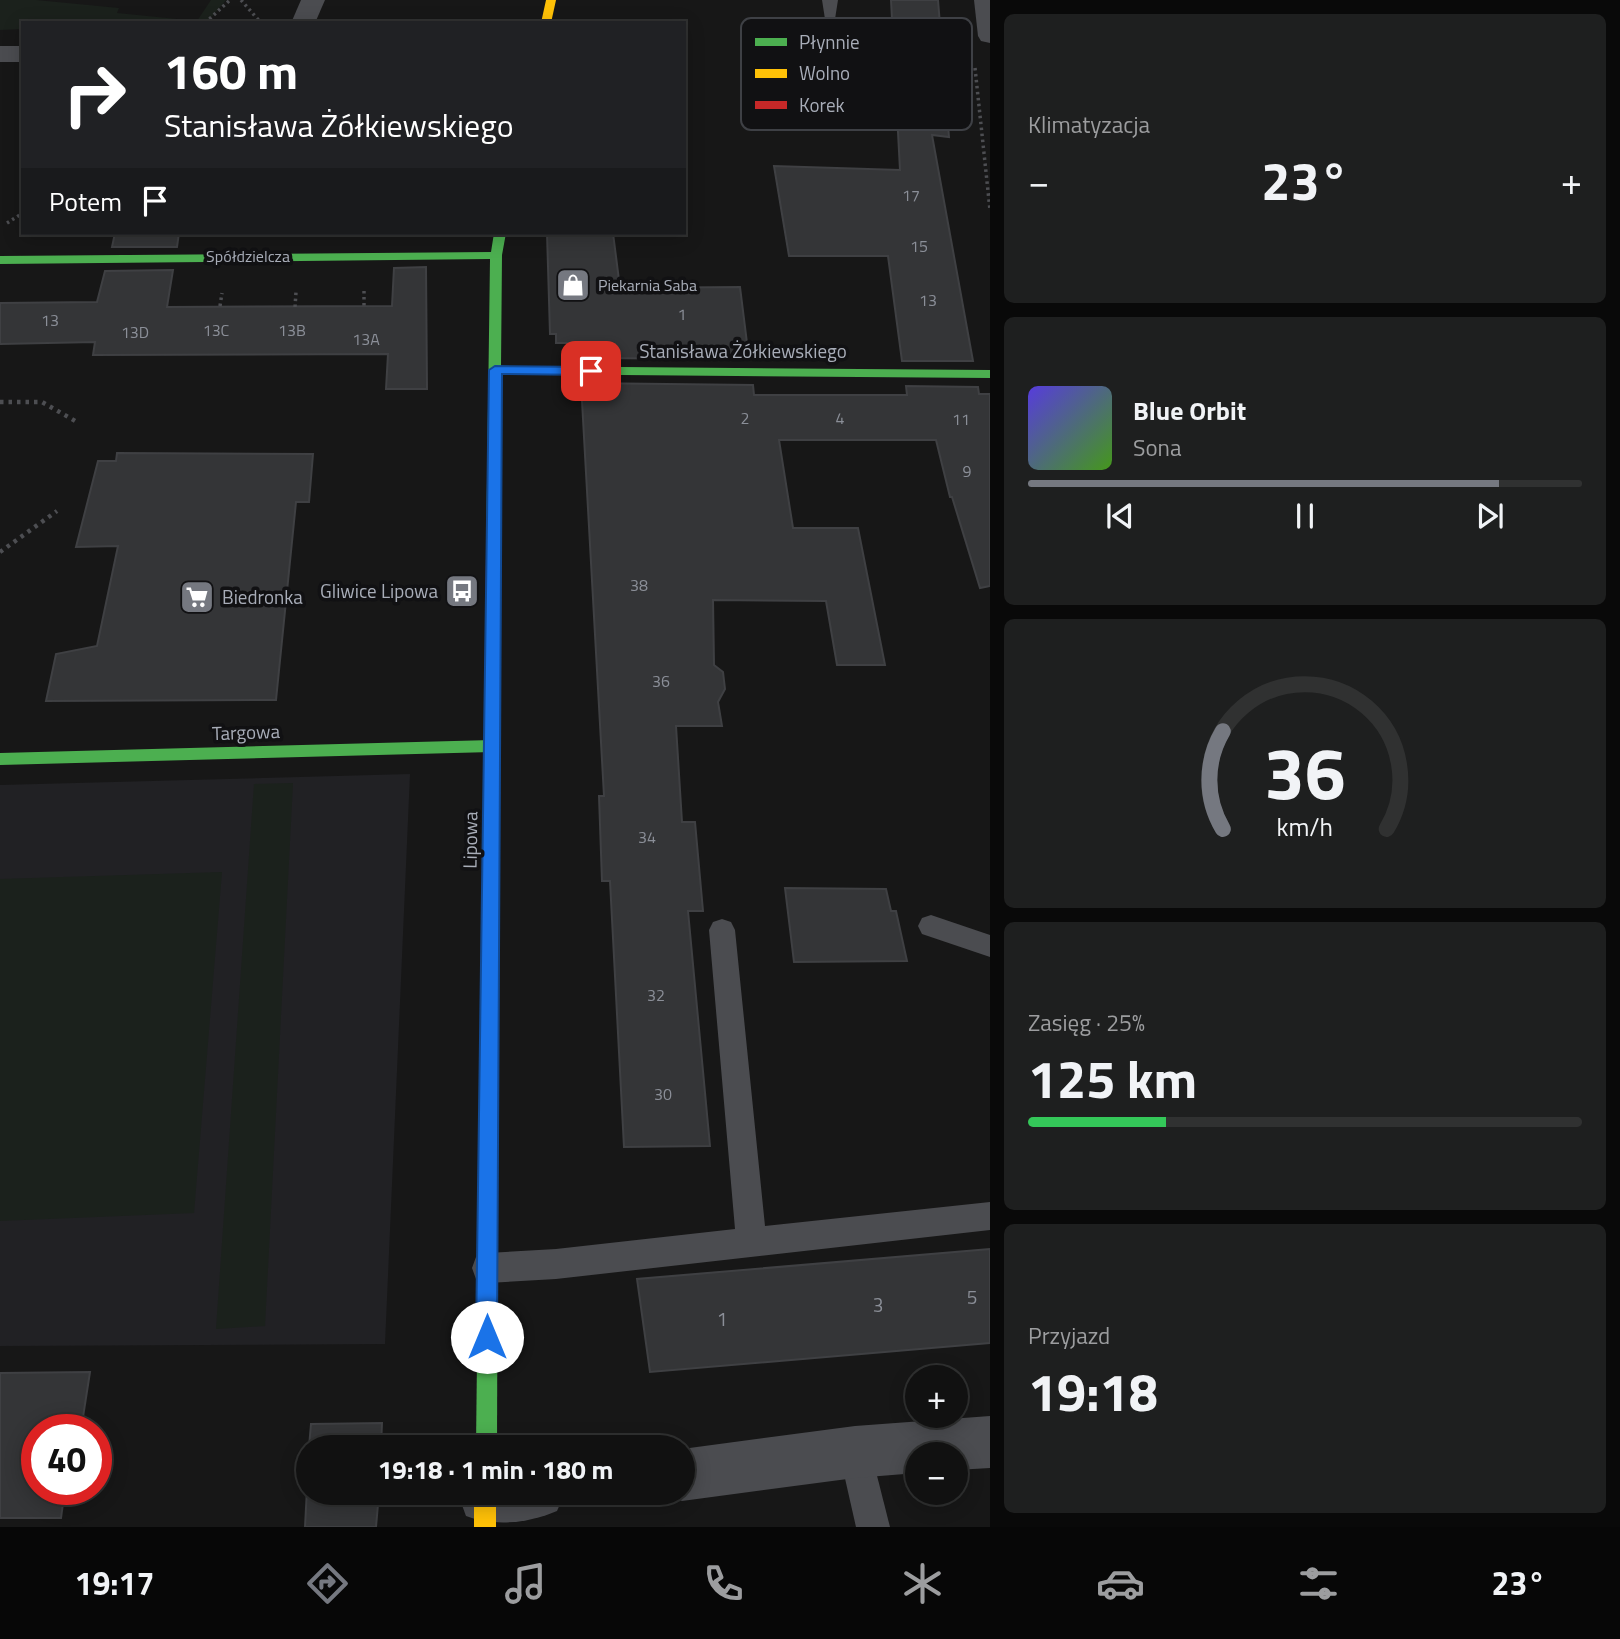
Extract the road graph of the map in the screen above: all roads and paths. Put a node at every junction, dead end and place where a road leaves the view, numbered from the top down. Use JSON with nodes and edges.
{"nodes":[{"id":1,"x":230,"y":0,"type":"edge"},
{"id":2,"x":241,"y":0,"type":"edge"},
{"id":3,"x":313,"y":0,"type":"edge"},
{"id":4,"x":551,"y":0,"type":"edge"},
{"id":5,"x":986,"y":0,"type":"edge"},
{"id":6,"x":209,"y":21,"type":"edge"},
{"id":7,"x":259,"y":21,"type":"edge"},
{"id":8,"x":304,"y":21,"type":"edge"},
{"id":9,"x":546,"y":21,"type":"edge"},
{"id":10,"x":990,"y":36,"type":"edge"},
{"id":11,"x":0,"y":54,"type":"edge"},
{"id":12,"x":21,"y":54,"type":"edge"},
{"id":13,"x":975,"y":66,"type":"dead end"},
{"id":14,"x":990,"y":210,"type":"edge"},
{"id":15,"x":21,"y":214,"type":"edge"},
{"id":16,"x":0,"y":228,"type":"edge"},
{"id":17,"x":500,"y":235,"type":"edge"},
{"id":18,"x":496,"y":255,"type":"junction"},
{"id":19,"x":0,"y":260,"type":"edge"},
{"id":20,"x":495,"y":370,"type":"junction"},
{"id":21,"x":990,"y":374,"type":"edge"},
{"id":22,"x":0,"y":402,"type":"edge"},
{"id":23,"x":77,"y":422,"type":"dead end"},
{"id":24,"x":57,"y":511,"type":"dead end"},
{"id":25,"x":0,"y":552,"type":"edge"},
{"id":26,"x":492,"y":746,"type":"junction"},
{"id":27,"x":0,"y":759,"type":"edge"},
{"id":28,"x":931,"y":926,"type":"dead end"},
{"id":29,"x":722,"y":930,"type":"dead end"},
{"id":30,"x":990,"y":946,"type":"edge"},
{"id":31,"x":990,"y":1216,"type":"edge"},
{"id":32,"x":751,"y":1242,"type":"junction"},
{"id":33,"x":487,"y":1268,"type":"junction"},
{"id":34,"x":486,"y":1435,"type":"edge"},
{"id":35,"x":990,"y":1442,"type":"edge"},
{"id":36,"x":855,"y":1452,"type":"junction"},
{"id":37,"x":695,"y":1473,"type":"edge"},
{"id":38,"x":873,"y":1527,"type":"edge"}],
"edges":[{"from":1,"to":6,"type":"path"},
{"from":2,"to":7,"type":"path"},
{"from":3,"to":8,"type":"street"},
{"from":4,"to":9,"type":"street"},
{"from":5,"to":10,"type":"street"},
{"from":11,"to":12,"type":"street"},
{"from":13,"to":14,"type":"path"},
{"from":15,"to":16,"type":"path"},
{"from":17,"to":18,"type":"street","name":"Lipowa"},
{"from":18,"to":19,"type":"street","name":"Spółdzielcza"},
{"from":18,"to":20,"type":"street","name":"Lipowa"},
{"from":20,"to":21,"type":"street","name":"Stanisława Żółkiewskiego"},
{"from":20,"to":26,"type":"street","name":"Lipowa"},
{"from":22,"to":23,"type":"path"},
{"from":24,"to":25,"type":"path"},
{"from":26,"to":27,"type":"street","name":"Targowa"},
{"from":26,"to":33,"type":"street","name":"Lipowa"},
{"from":28,"to":30,"type":"lane"},
{"from":29,"to":32,"type":"lane"},
{"from":31,"to":32,"type":"lane"},
{"from":32,"to":33,"type":"lane"},
{"from":33,"to":34,"type":"street","name":"Lipowa"},
{"from":35,"to":36,"type":"street"},
{"from":36,"to":37,"type":"street"},
{"from":36,"to":38,"type":"lane"}]}
